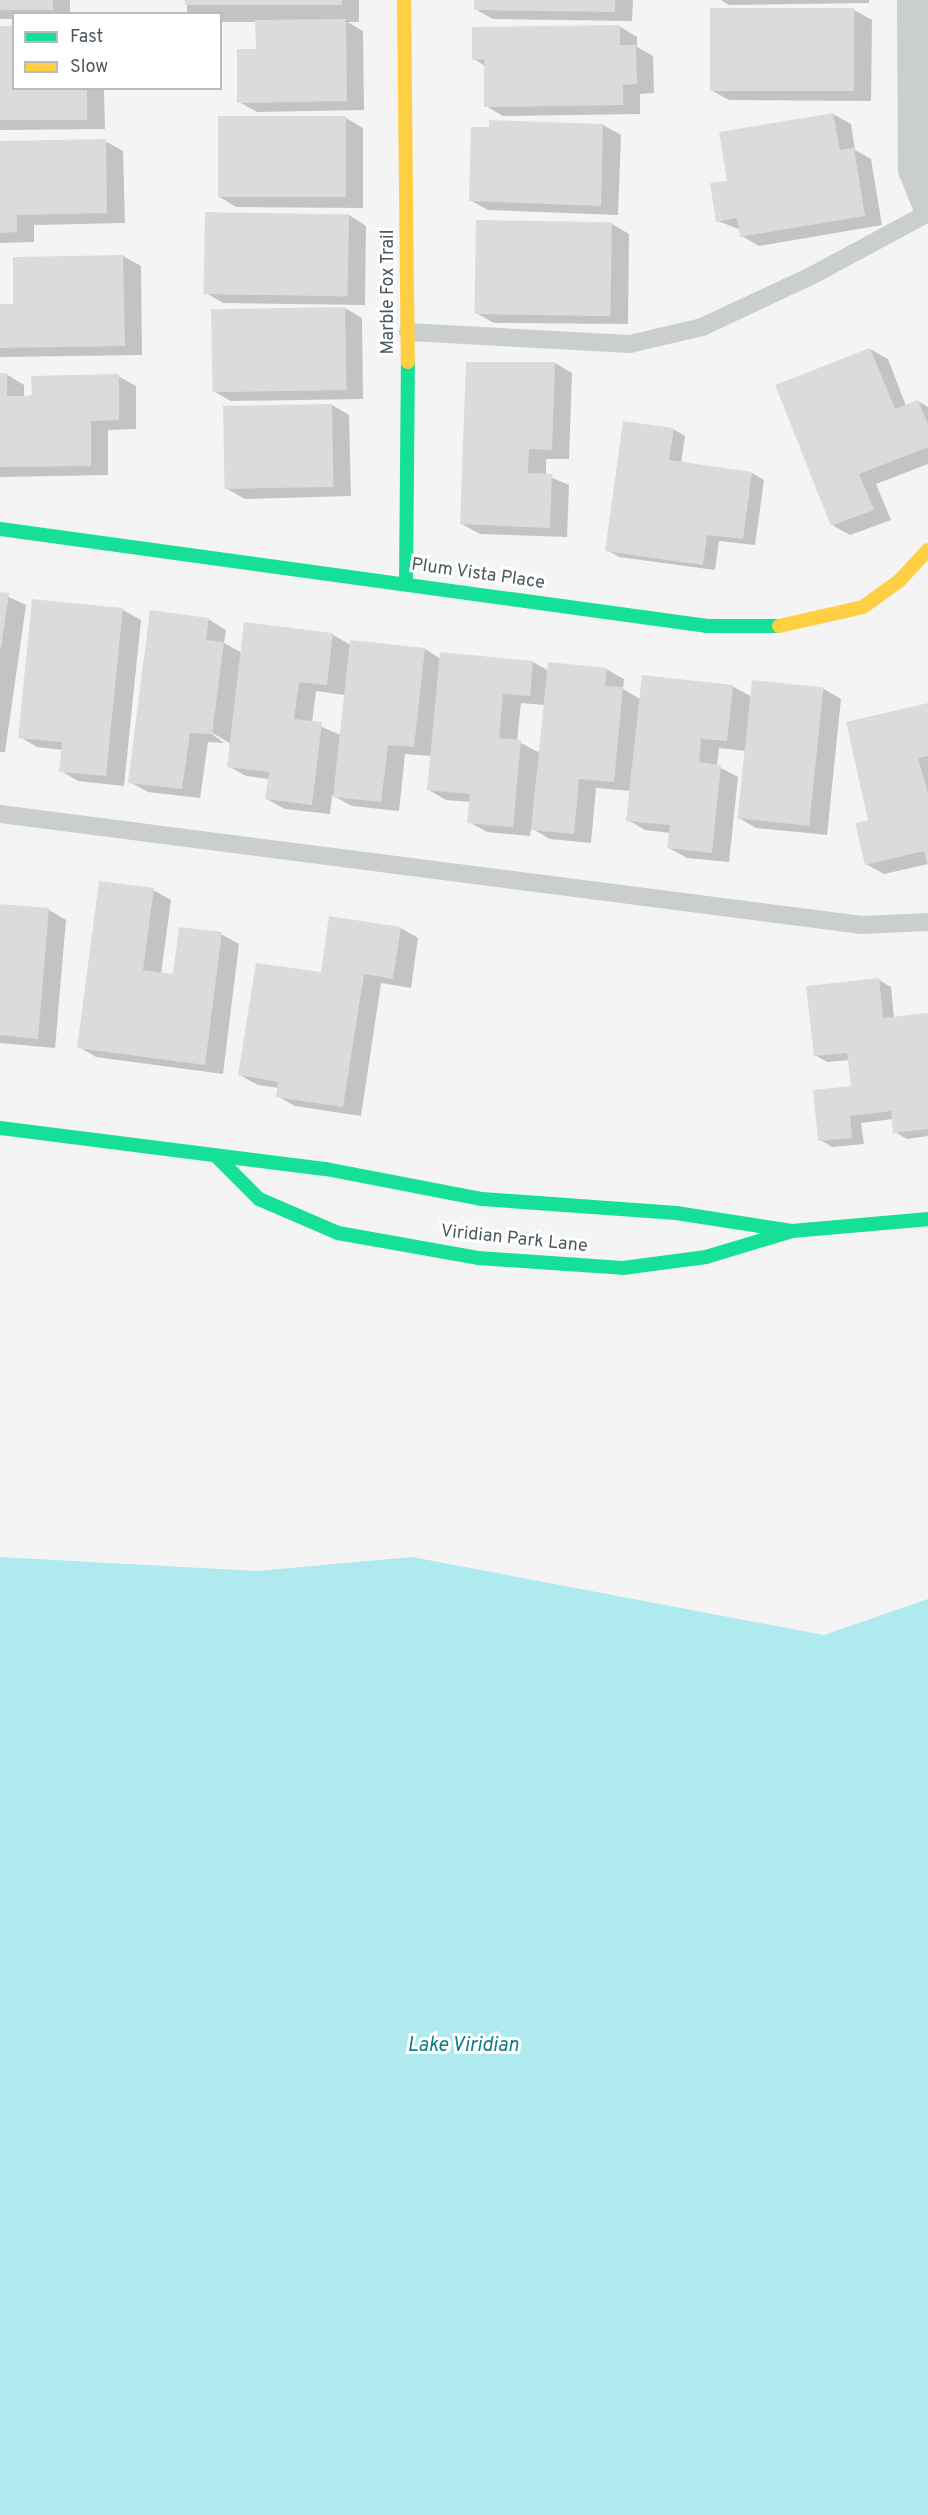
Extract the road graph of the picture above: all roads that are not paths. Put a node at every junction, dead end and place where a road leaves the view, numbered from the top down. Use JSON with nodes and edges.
{"nodes":[{"id":1,"x":404,"y":0,"type":"edge"},
{"id":2,"x":913,"y":0,"type":"edge"},
{"id":3,"x":920,"y":50,"type":"edge"},
{"id":4,"x":928,"y":203,"type":"edge"},
{"id":5,"x":928,"y":213,"type":"edge"},
{"id":6,"x":408,"y":332,"type":"junction"},
{"id":7,"x":0,"y":529,"type":"edge"},
{"id":8,"x":928,"y":550,"type":"edge"},
{"id":9,"x":406,"y":583,"type":"junction"},
{"id":10,"x":0,"y":814,"type":"edge"},
{"id":11,"x":928,"y":922,"type":"edge"},
{"id":12,"x":0,"y":1128,"type":"edge"},
{"id":13,"x":218,"y":1158,"type":"junction"},
{"id":14,"x":928,"y":1219,"type":"edge"},
{"id":15,"x":792,"y":1231,"type":"junction"}],
"edges":[{"from":1,"to":6,"type":"street","name":"Marble Fox Trail"},
{"from":2,"to":3,"type":"street"},
{"from":3,"to":4,"type":"street"},
{"from":5,"to":6,"type":"lane"},
{"from":6,"to":9,"type":"street","name":"Marble Fox Trail"},
{"from":7,"to":9,"type":"street","name":"Plum Vista Place"},
{"from":8,"to":9,"type":"street","name":"Plum Vista Place"},
{"from":10,"to":11,"type":"lane"},
{"from":12,"to":13,"type":"street","name":"Viridian Park Lane"},
{"from":13,"to":15,"type":"street","name":"Viridian Park Lane"},
{"from":13,"to":15,"type":"street","name":"Viridian Park Lane"},
{"from":14,"to":15,"type":"street","name":"Viridian Park Lane"}]}
